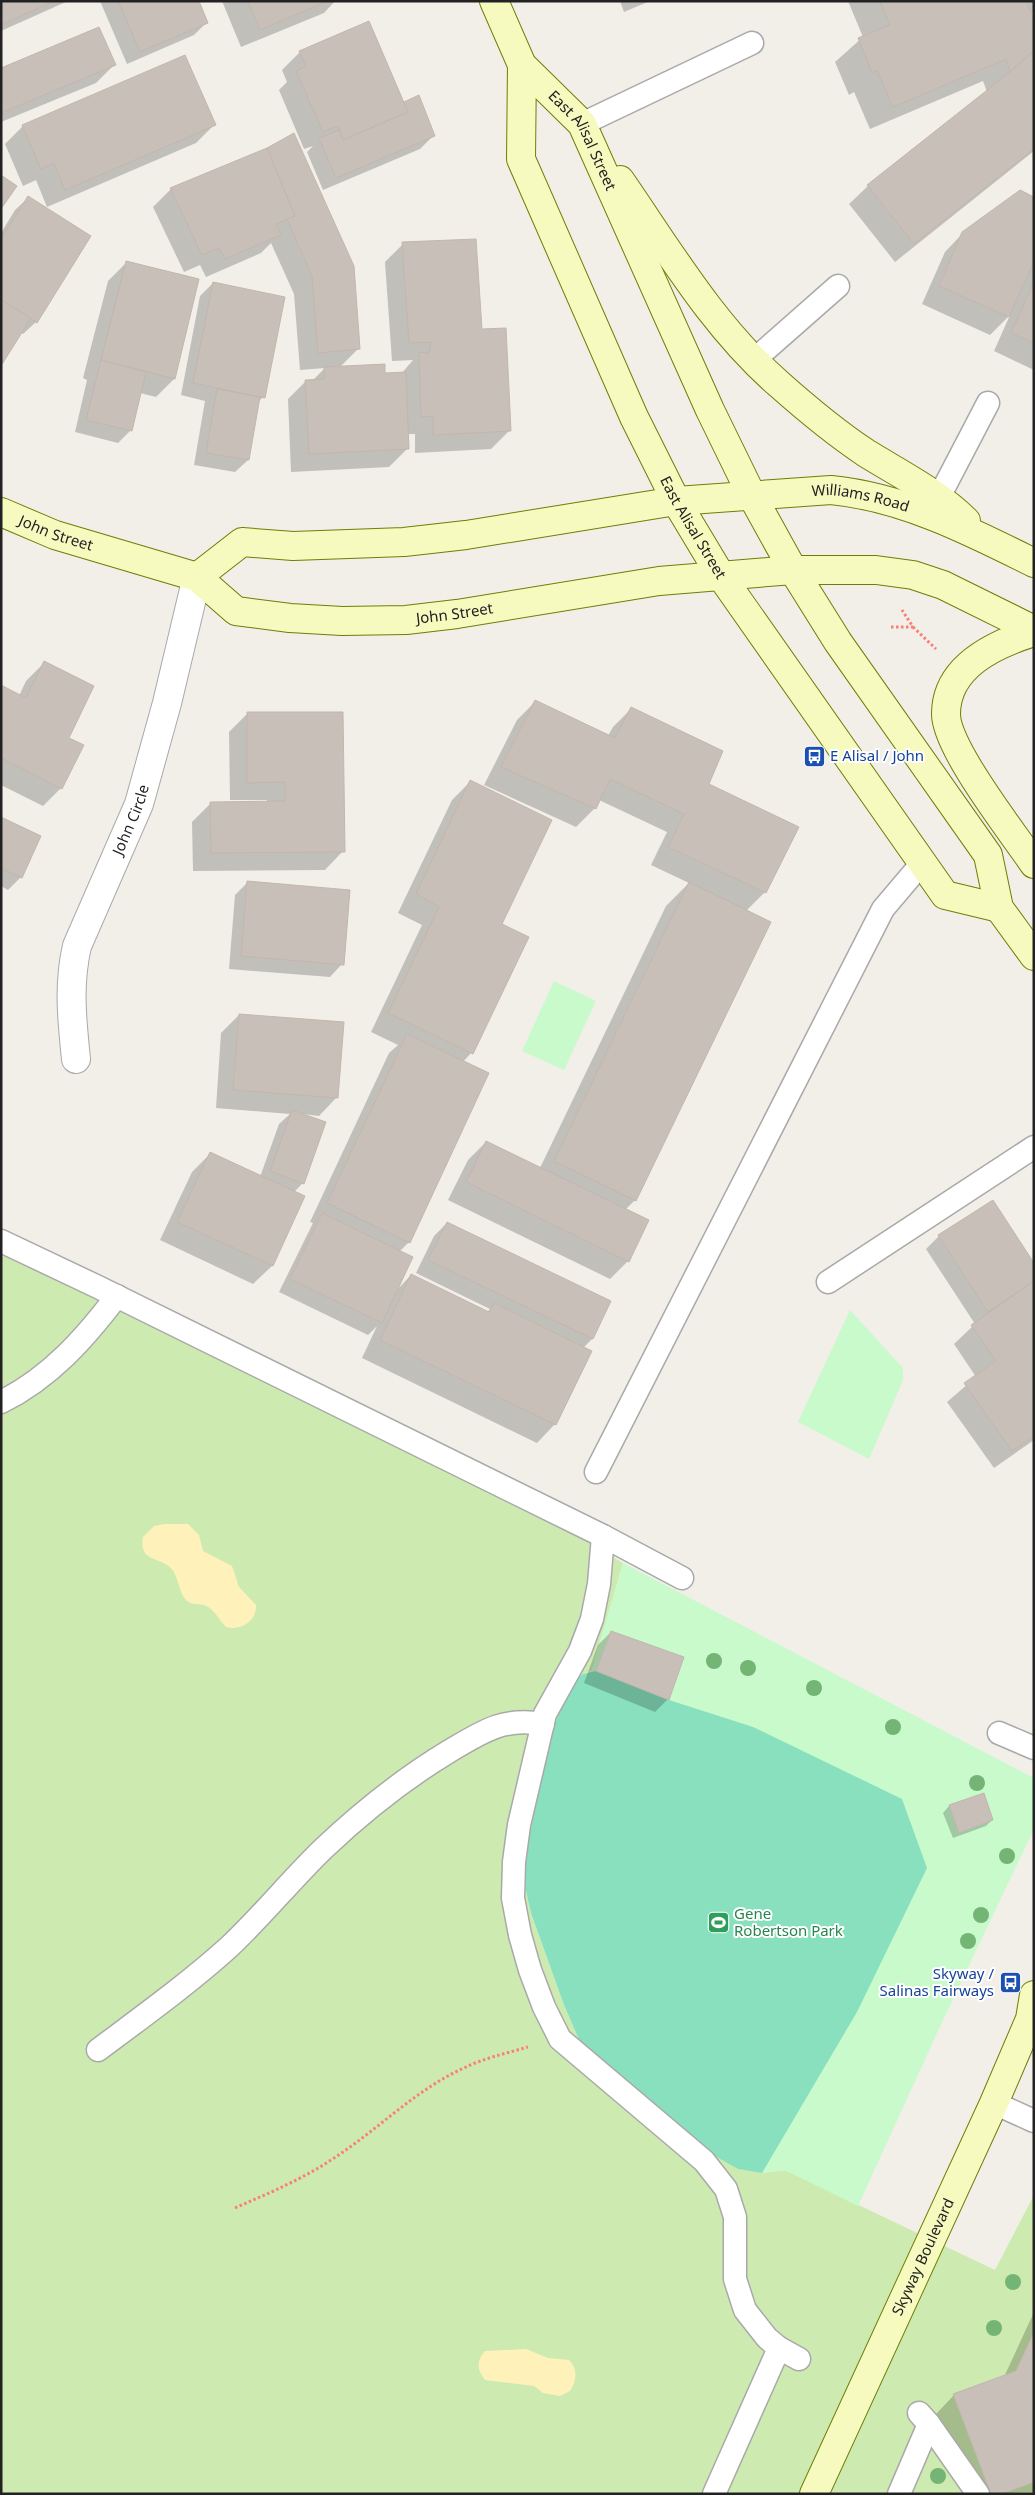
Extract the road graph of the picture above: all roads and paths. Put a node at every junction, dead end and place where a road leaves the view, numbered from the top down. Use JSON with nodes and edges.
{"nodes":[{"id":1,"x":494,"y":1,"type":"edge"},
{"id":2,"x":752,"y":43,"type":"dead end"},
{"id":3,"x":522,"y":65,"type":"junction"},
{"id":4,"x":582,"y":124,"type":"junction"},
{"id":5,"x":838,"y":286,"type":"dead end"},
{"id":6,"x":754,"y":360,"type":"junction"},
{"id":7,"x":988,"y":402,"type":"dead end"},
{"id":8,"x":751,"y":494,"type":"junction"},
{"id":9,"x":938,"y":499,"type":"junction"},
{"id":10,"x":676,"y":502,"type":"junction"},
{"id":11,"x":1,"y":512,"type":"edge"},
{"id":12,"x":981,"y":537,"type":"junction"},
{"id":13,"x":1034,"y":562,"type":"edge"},
{"id":14,"x":793,"y":570,"type":"junction"},
{"id":15,"x":721,"y":576,"type":"junction"},
{"id":16,"x":197,"y":577,"type":"junction"},
{"id":17,"x":899,"y":606,"type":"dead end"},
{"id":18,"x":891,"y":627,"type":"dead end"},
{"id":19,"x":913,"y":627,"type":"junction"},
{"id":20,"x":1034,"y":631,"type":"edge"},
{"id":21,"x":941,"y":654,"type":"dead end"},
{"id":22,"x":922,"y":863,"type":"junction"},
{"id":23,"x":1034,"y":864,"type":"edge"},
{"id":24,"x":999,"y":908,"type":"junction"},
{"id":25,"x":1034,"y":956,"type":"edge"},
{"id":26,"x":76,"y":1059,"type":"dead end"},
{"id":27,"x":1034,"y":1147,"type":"edge"},
{"id":28,"x":1,"y":1241,"type":"edge"},
{"id":29,"x":828,"y":1282,"type":"dead end"},
{"id":30,"x":118,"y":1296,"type":"junction"},
{"id":31,"x":1,"y":1402,"type":"edge"},
{"id":32,"x":596,"y":1472,"type":"dead end"},
{"id":33,"x":603,"y":1536,"type":"junction"},
{"id":34,"x":682,"y":1578,"type":"dead end"},
{"id":35,"x":542,"y":1724,"type":"junction"},
{"id":36,"x":999,"y":1733,"type":"dead end"},
{"id":37,"x":1034,"y":1748,"type":"edge"},
{"id":38,"x":1032,"y":2011,"type":"edge"},
{"id":39,"x":560,"y":2039,"type":"junction"},
{"id":40,"x":98,"y":2050,"type":"dead end"},
{"id":41,"x":994,"y":2103,"type":"junction"},
{"id":42,"x":1034,"y":2121,"type":"edge"},
{"id":43,"x":235,"y":2208,"type":"dead end"},
{"id":44,"x":779,"y":2348,"type":"junction"},
{"id":45,"x":799,"y":2359,"type":"dead end"},
{"id":46,"x":714,"y":2494,"type":"edge"},
{"id":47,"x":814,"y":2494,"type":"edge"},
{"id":48,"x":900,"y":2494,"type":"edge"},
{"id":49,"x":978,"y":2494,"type":"edge"}],
"edges":[{"from":1,"to":3,"type":"main road","name":"East Alisal Street"},
{"from":2,"to":4,"type":"lane"},
{"from":3,"to":4,"type":"main road","name":"East Alisal Street"},
{"from":3,"to":10,"type":"main road","name":"East Alisal Street"},
{"from":4,"to":6,"type":"main road"},
{"from":4,"to":8,"type":"main road","name":"East Alisal Street"},
{"from":5,"to":6,"type":"lane"},
{"from":6,"to":9,"type":"main road"},
{"from":7,"to":9,"type":"lane"},
{"from":8,"to":10,"type":"main road","name":"Williams Road"},
{"from":8,"to":12,"type":"main road","name":"Williams Road"},
{"from":8,"to":14,"type":"main road","name":"East Alisal Street"},
{"from":9,"to":12,"type":"main road"},
{"from":10,"to":15,"type":"main road","name":"East Alisal Street"},
{"from":10,"to":16,"type":"main road"},
{"from":11,"to":16,"type":"main road","name":"John Street"},
{"from":12,"to":13,"type":"main road","name":"Williams Road"},
{"from":14,"to":15,"type":"main road"},
{"from":14,"to":20,"type":"main road"},
{"from":14,"to":24,"type":"main road","name":"East Alisal Street"},
{"from":15,"to":16,"type":"main road","name":"John Street"},
{"from":15,"to":22,"type":"main road","name":"East Alisal Street"},
{"from":16,"to":26,"type":"street","name":"John Circle"},
{"from":17,"to":19,"type":"path"},
{"from":18,"to":19,"type":"path"},
{"from":19,"to":21,"type":"path"},
{"from":20,"to":23,"type":"main road"},
{"from":22,"to":24,"type":"main road","name":"East Alisal Street"},
{"from":22,"to":32,"type":"lane"},
{"from":24,"to":25,"type":"main road","name":"East Alisal Street"},
{"from":27,"to":29,"type":"lane"},
{"from":28,"to":30,"type":"lane"},
{"from":30,"to":31,"type":"lane"},
{"from":30,"to":33,"type":"lane"},
{"from":33,"to":34,"type":"lane"},
{"from":33,"to":35,"type":"lane"},
{"from":35,"to":39,"type":"lane"},
{"from":35,"to":40,"type":"lane"},
{"from":36,"to":37,"type":"lane"},
{"from":38,"to":41,"type":"main road","name":"Skyway Boulevard"},
{"from":39,"to":43,"type":"path"},
{"from":39,"to":44,"type":"lane"},
{"from":41,"to":42,"type":"lane"},
{"from":41,"to":47,"type":"main road","name":"Skyway Boulevard"},
{"from":44,"to":45,"type":"lane"},
{"from":44,"to":46,"type":"lane"},
{"from":48,"to":49,"type":"lane"}]}
